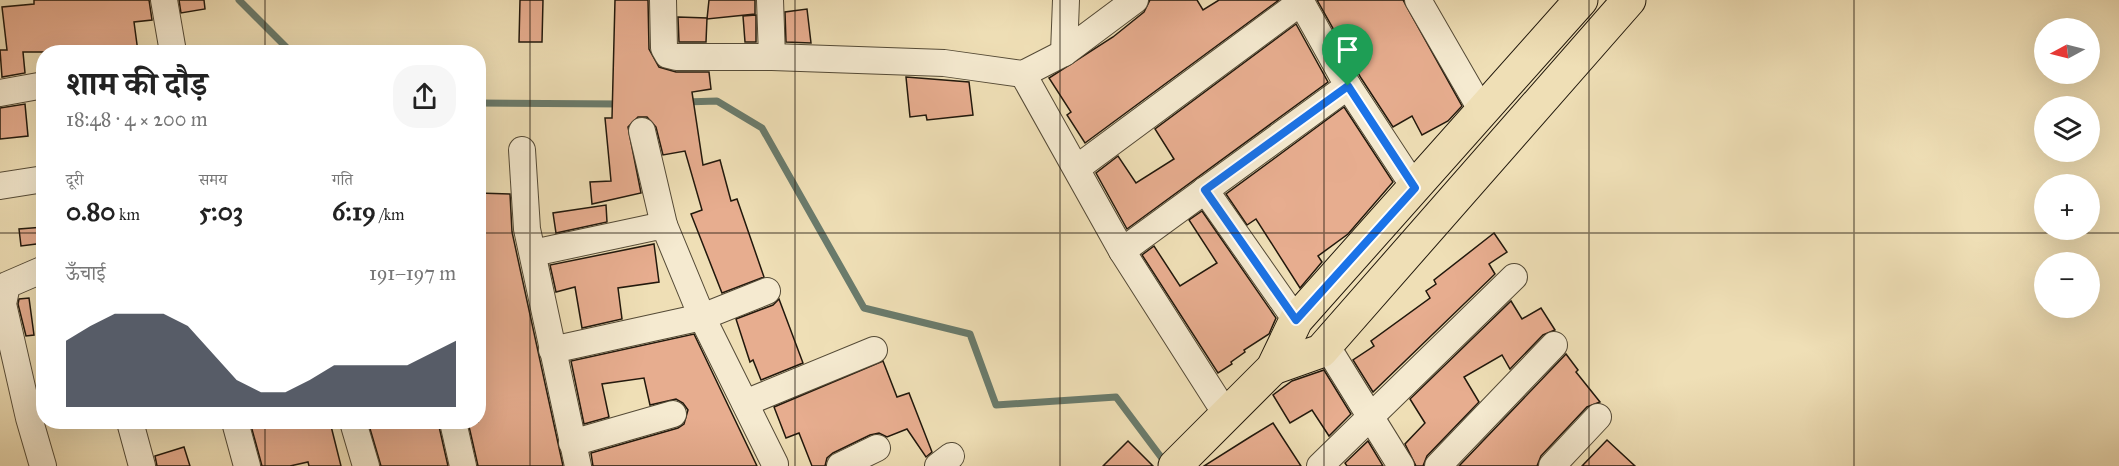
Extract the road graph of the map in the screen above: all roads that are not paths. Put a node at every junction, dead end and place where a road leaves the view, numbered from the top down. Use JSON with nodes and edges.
{"nodes":[{"id":1,"x":164,"y":0,"type":"edge"},
{"id":2,"x":663,"y":0,"type":"edge"},
{"id":3,"x":770,"y":0,"type":"edge"},
{"id":4,"x":1066,"y":0,"type":"edge"},
{"id":5,"x":1135,"y":0,"type":"edge"},
{"id":6,"x":1418,"y":0,"type":"edge"},
{"id":7,"x":1581,"y":0,"type":"edge"},
{"id":8,"x":1629,"y":0,"type":"edge"},
{"id":9,"x":1300,"y":1,"type":"edge"},
{"id":10,"x":172,"y":45,"type":"edge"},
{"id":11,"x":1064,"y":53,"type":"junction"},
{"id":12,"x":772,"y":57,"type":"junction"},
{"id":13,"x":1023,"y":74,"type":"junction"},
{"id":14,"x":36,"y":86,"type":"edge"},
{"id":15,"x":1348,"y":86,"type":"junction"},
{"id":16,"x":0,"y":93,"type":"edge"},
{"id":17,"x":1482,"y":111,"type":"junction"},
{"id":18,"x":642,"y":131,"type":"dead end"},
{"id":19,"x":522,"y":150,"type":"dead end"},
{"id":20,"x":1077,"y":168,"type":"junction"},
{"id":21,"x":36,"y":180,"type":"edge"},
{"id":22,"x":0,"y":186,"type":"edge"},
{"id":23,"x":1415,"y":188,"type":"junction"},
{"id":24,"x":1205,"y":190,"type":"junction"},
{"id":25,"x":664,"y":225,"type":"junction"},
{"id":26,"x":1122,"y":251,"type":"junction"},
{"id":27,"x":533,"y":253,"type":"junction"},
{"id":28,"x":36,"y":269,"type":"edge"},
{"id":29,"x":9,"y":271,"type":"dead end"},
{"id":30,"x":36,"y":272,"type":"edge"},
{"id":31,"x":1514,"y":277,"type":"dead end"},
{"id":32,"x":767,"y":291,"type":"dead end"},
{"id":33,"x":702,"y":317,"type":"junction"},
{"id":34,"x":1296,"y":320,"type":"junction"},
{"id":35,"x":1326,"y":345,"type":"junction"},
{"id":36,"x":1554,"y":345,"type":"dead end"},
{"id":37,"x":552,"y":350,"type":"junction"},
{"id":38,"x":874,"y":350,"type":"dead end"},
{"id":39,"x":1273,"y":368,"type":"junction"},
{"id":40,"x":745,"y":403,"type":"junction"},
{"id":41,"x":673,"y":414,"type":"dead end"},
{"id":42,"x":1226,"y":414,"type":"junction"},
{"id":43,"x":1372,"y":416,"type":"junction"},
{"id":44,"x":1598,"y":417,"type":"dead end"},
{"id":45,"x":132,"y":429,"type":"edge"},
{"id":46,"x":237,"y":429,"type":"edge"},
{"id":47,"x":355,"y":429,"type":"edge"},
{"id":48,"x":455,"y":429,"type":"edge"},
{"id":49,"x":877,"y":448,"type":"dead end"},
{"id":50,"x":575,"y":455,"type":"edge"},
{"id":51,"x":1180,"y":460,"type":"edge"},
{"id":52,"x":774,"y":465,"type":"edge"},
{"id":53,"x":43,"y":466,"type":"edge"},
{"id":54,"x":142,"y":466,"type":"edge"},
{"id":55,"x":247,"y":466,"type":"edge"},
{"id":56,"x":366,"y":466,"type":"edge"},
{"id":57,"x":463,"y":466,"type":"edge"},
{"id":58,"x":840,"y":466,"type":"edge"},
{"id":59,"x":1320,"y":466,"type":"edge"},
{"id":60,"x":1401,"y":466,"type":"edge"},
{"id":61,"x":1438,"y":466,"type":"edge"},
{"id":62,"x":1552,"y":466,"type":"edge"}],
"edges":[{"from":1,"to":10,"type":"street"},
{"from":2,"to":12,"type":"street"},
{"from":3,"to":12,"type":"street"},
{"from":4,"to":11,"type":"street"},
{"from":5,"to":11,"type":"street"},
{"from":6,"to":17,"type":"street"},
{"from":7,"to":17,"type":"main road"},
{"from":8,"to":35,"type":"main road"},
{"from":9,"to":15,"type":"street"},
{"from":9,"to":20,"type":"street"},
{"from":11,"to":13,"type":"street"},
{"from":12,"to":13,"type":"street"},
{"from":13,"to":20,"type":"street"},
{"from":14,"to":16,"type":"street"},
{"from":15,"to":23,"type":"street"},
{"from":15,"to":24,"type":"street"},
{"from":17,"to":23,"type":"main road"},
{"from":18,"to":25,"type":"street"},
{"from":19,"to":27,"type":"street"},
{"from":20,"to":26,"type":"street"},
{"from":21,"to":22,"type":"street"},
{"from":23,"to":34,"type":"main road"},
{"from":24,"to":26,"type":"street"},
{"from":24,"to":34,"type":"street"},
{"from":25,"to":27,"type":"street"},
{"from":25,"to":33,"type":"street"},
{"from":26,"to":42,"type":"street"},
{"from":27,"to":37,"type":"street"},
{"from":28,"to":29,"type":"street"},
{"from":30,"to":53,"type":"street"},
{"from":31,"to":43,"type":"street"},
{"from":32,"to":33,"type":"street"},
{"from":33,"to":37,"type":"street"},
{"from":33,"to":40,"type":"street"},
{"from":34,"to":39,"type":"main road"},
{"from":35,"to":39,"type":"main road"},
{"from":35,"to":43,"type":"street"},
{"from":36,"to":61,"type":"street"},
{"from":37,"to":50,"type":"street"},
{"from":38,"to":40,"type":"street"},
{"from":39,"to":42,"type":"main road"},
{"from":40,"to":52,"type":"street"},
{"from":41,"to":50,"type":"street"},
{"from":42,"to":51,"type":"main road"},
{"from":43,"to":59,"type":"street"},
{"from":43,"to":60,"type":"street"},
{"from":44,"to":62,"type":"street"},
{"from":45,"to":54,"type":"street"},
{"from":46,"to":55,"type":"street"},
{"from":47,"to":56,"type":"street"},
{"from":48,"to":57,"type":"street"},
{"from":49,"to":58,"type":"street"}]}
